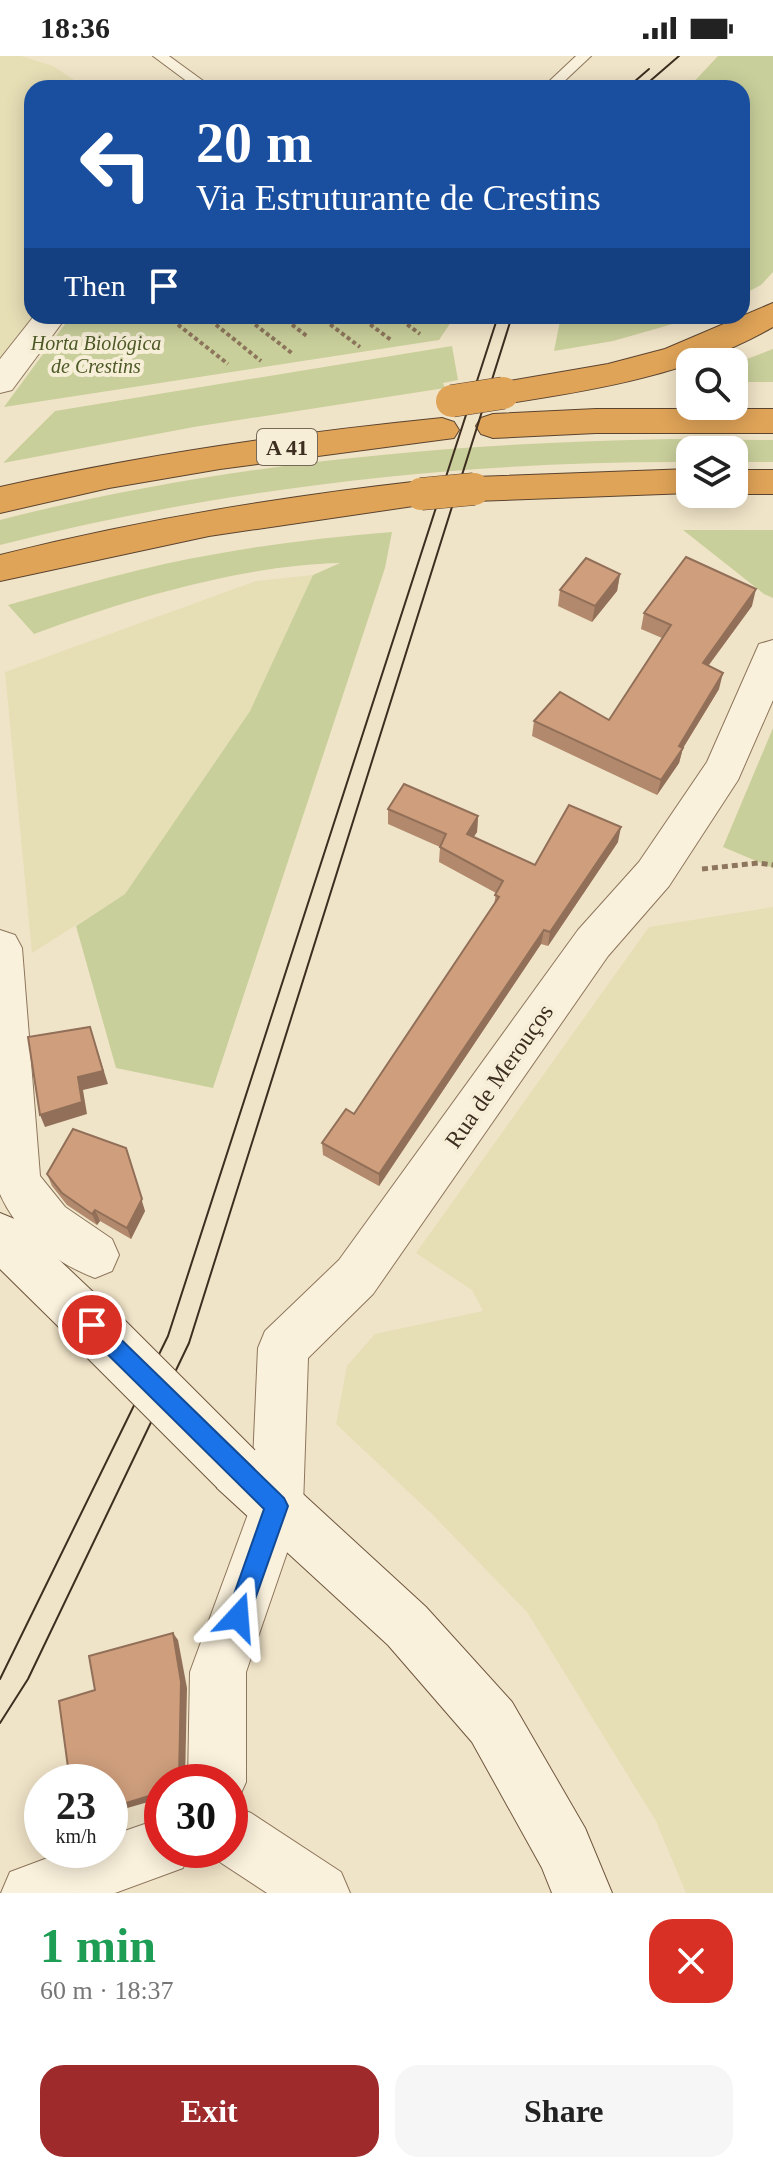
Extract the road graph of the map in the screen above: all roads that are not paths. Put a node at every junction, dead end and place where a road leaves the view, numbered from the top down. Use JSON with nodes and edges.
{"nodes":[{"id":1,"x":160,"y":56,"type":"edge"},
{"id":2,"x":584,"y":56,"type":"edge"},
{"id":3,"x":194,"y":80,"type":"edge"},
{"id":4,"x":558,"y":80,"type":"edge"},
{"id":5,"x":773,"y":313,"type":"edge"},
{"id":6,"x":45,"y":324,"type":"edge"},
{"id":7,"x":0,"y":382,"type":"edge"},
{"id":8,"x":447,"y":416,"type":"junction"},
{"id":9,"x":773,"y":421,"type":"edge"},
{"id":10,"x":676,"y":482,"type":"edge"},
{"id":11,"x":748,"y":482,"type":"edge"},
{"id":12,"x":773,"y":482,"type":"edge"},
{"id":13,"x":0,"y":500,"type":"edge"},
{"id":14,"x":0,"y":568,"type":"edge"},
{"id":15,"x":773,"y":654,"type":"edge"},
{"id":16,"x":0,"y":948,"type":"edge"},
{"id":17,"x":95,"y":1255,"type":"dead end"},
{"id":18,"x":7,"y":1258,"type":"edge"},
{"id":19,"x":277,"y":1506,"type":"junction"},
{"id":20,"x":217,"y":1764,"type":"edge"},
{"id":21,"x":248,"y":1846,"type":"edge"},
{"id":22,"x":144,"y":1853,"type":"edge"},
{"id":23,"x":31,"y":1893,"type":"edge"},
{"id":24,"x":320,"y":1893,"type":"edge"},
{"id":25,"x":582,"y":1893,"type":"edge"}],
"edges":[{"from":1,"to":3,"type":"lane"},
{"from":2,"to":4,"type":"lane"},
{"from":5,"to":8,"type":"highway","bridge":true},
{"from":6,"to":7,"type":"street"},
{"from":8,"to":9,"type":"highway","number":"A 41"},
{"from":8,"to":13,"type":"highway","number":"A 41"},
{"from":10,"to":14,"type":"highway","bridge":true},
{"from":11,"to":12,"type":"highway"},
{"from":15,"to":19,"type":"street","name":"Rua de Merouços"},
{"from":16,"to":17,"type":"street"},
{"from":18,"to":19,"type":"street","bridge":true},
{"from":19,"to":20,"type":"street","name":"Rua de Merouços"},
{"from":19,"to":25,"type":"street"},
{"from":21,"to":24,"type":"street"},
{"from":22,"to":23,"type":"street"}]}
